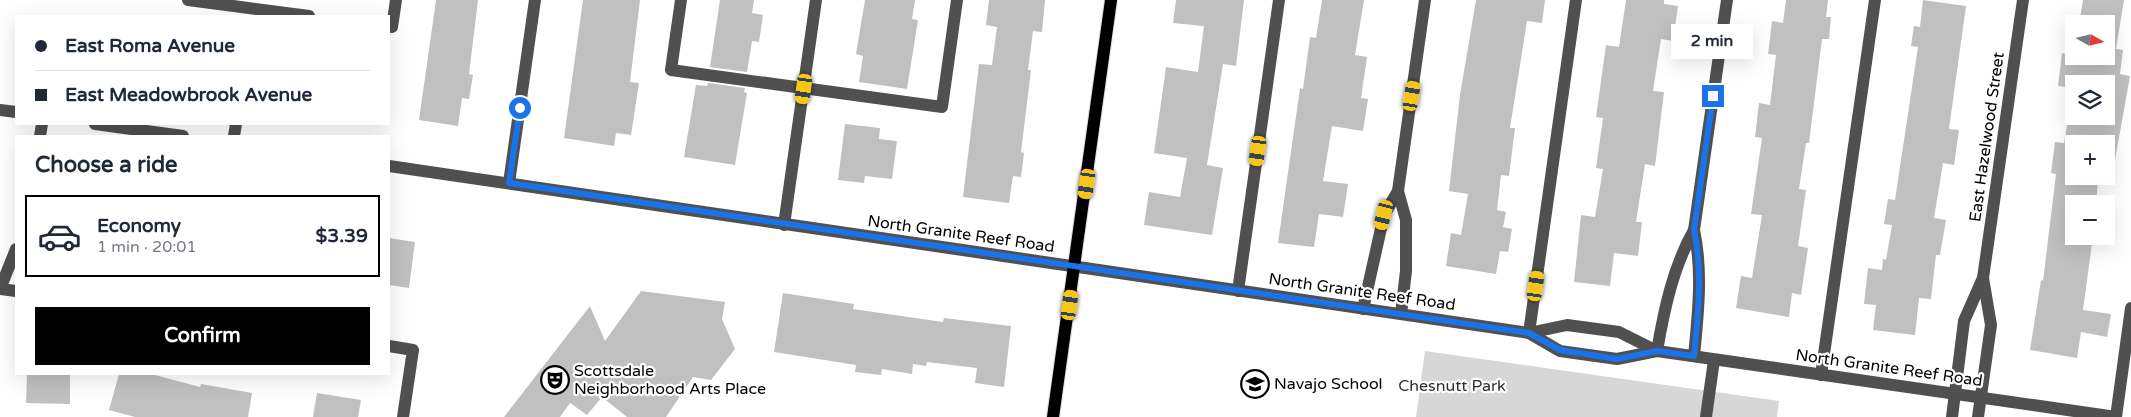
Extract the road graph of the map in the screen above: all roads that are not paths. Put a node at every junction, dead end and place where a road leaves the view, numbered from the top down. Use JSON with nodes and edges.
{"nodes":[{"id":1,"x":188,"y":0,"type":"edge"},
{"id":2,"x":396,"y":0,"type":"edge"},
{"id":3,"x":535,"y":0,"type":"edge"},
{"id":4,"x":681,"y":0,"type":"edge"},
{"id":5,"x":816,"y":0,"type":"edge"},
{"id":6,"x":957,"y":0,"type":"edge"},
{"id":7,"x":1111,"y":0,"type":"edge"},
{"id":8,"x":1279,"y":0,"type":"edge"},
{"id":9,"x":1426,"y":0,"type":"edge"},
{"id":10,"x":1576,"y":0,"type":"edge"},
{"id":11,"x":1727,"y":0,"type":"edge"},
{"id":12,"x":1875,"y":0,"type":"edge"},
{"id":13,"x":2023,"y":0,"type":"edge"},
{"id":14,"x":252,"y":8,"type":"edge"},
{"id":15,"x":302,"y":15,"type":"edge"},
{"id":16,"x":390,"y":26,"type":"edge"},
{"id":17,"x":804,"y":89,"type":"junction"},
{"id":18,"x":0,"y":110,"type":"edge"},
{"id":19,"x":15,"y":112,"type":"edge"},
{"id":20,"x":102,"y":125,"type":"edge"},
{"id":21,"x":176,"y":135,"type":"edge"},
{"id":22,"x":390,"y":166,"type":"edge"},
{"id":23,"x":509,"y":183,"type":"junction"},
{"id":24,"x":1398,"y":191,"type":"junction"},
{"id":25,"x":784,"y":225,"type":"junction"},
{"id":26,"x":1694,"y":230,"type":"junction"},
{"id":27,"x":15,"y":252,"type":"edge"},
{"id":28,"x":1075,"y":268,"type":"junction"},
{"id":29,"x":1984,"y":278,"type":"junction"},
{"id":30,"x":0,"y":289,"type":"edge"},
{"id":31,"x":15,"y":291,"type":"edge"},
{"id":32,"x":1238,"y":291,"type":"junction"},
{"id":33,"x":2131,"y":308,"type":"edge"},
{"id":34,"x":1362,"y":309,"type":"junction"},
{"id":35,"x":1401,"y":314,"type":"junction"},
{"id":36,"x":1529,"y":333,"type":"junction"},
{"id":37,"x":390,"y":346,"type":"edge"},
{"id":38,"x":1657,"y":351,"type":"junction"},
{"id":39,"x":1694,"y":356,"type":"junction"},
{"id":40,"x":1714,"y":360,"type":"junction"},
{"id":41,"x":1821,"y":375,"type":"junction"},
{"id":42,"x":1955,"y":394,"type":"junction"},
{"id":43,"x":1981,"y":398,"type":"junction"},
{"id":44,"x":403,"y":417,"type":"edge"},
{"id":45,"x":1053,"y":417,"type":"edge"},
{"id":46,"x":1706,"y":417,"type":"edge"},
{"id":47,"x":1952,"y":417,"type":"edge"},
{"id":48,"x":1978,"y":417,"type":"edge"},
{"id":49,"x":2116,"y":417,"type":"edge"}],
"edges":[{"from":1,"to":14,"type":"street"},
{"from":2,"to":16,"type":"street"},
{"from":3,"to":23,"type":"street"},
{"from":4,"to":17,"type":"street"},
{"from":5,"to":17,"type":"street"},
{"from":6,"to":17,"type":"street"},
{"from":7,"to":28,"type":"main road"},
{"from":8,"to":32,"type":"street"},
{"from":9,"to":24,"type":"street"},
{"from":10,"to":36,"type":"street"},
{"from":11,"to":26,"type":"street"},
{"from":12,"to":41,"type":"street"},
{"from":13,"to":29,"type":"street","name":"East Hazelwood Street"},
{"from":14,"to":15,"type":"street"},
{"from":17,"to":25,"type":"street"},
{"from":18,"to":19,"type":"street"},
{"from":20,"to":21,"type":"street"},
{"from":22,"to":23,"type":"street","name":"North Granite Reef Road"},
{"from":23,"to":25,"type":"street","name":"North Granite Reef Road"},
{"from":24,"to":34,"type":"street"},
{"from":24,"to":35,"type":"street"},
{"from":25,"to":28,"type":"street","name":"North Granite Reef Road"},
{"from":26,"to":38,"type":"street"},
{"from":26,"to":39,"type":"street"},
{"from":27,"to":30,"type":"street"},
{"from":28,"to":32,"type":"street","name":"North Granite Reef Road"},
{"from":28,"to":45,"type":"main road"},
{"from":29,"to":42,"type":"street","name":"East Hazelwood Street"},
{"from":29,"to":43,"type":"street","name":"East Hazelwood Street"},
{"from":30,"to":31,"type":"street"},
{"from":32,"to":34,"type":"street","name":"North Granite Reef Road"},
{"from":33,"to":49,"type":"street"},
{"from":34,"to":35,"type":"street","name":"North Granite Reef Road"},
{"from":35,"to":36,"type":"street","name":"North Granite Reef Road"},
{"from":36,"to":38,"type":"street","name":"North Granite Reef Road"},
{"from":36,"to":38,"type":"street","name":"North Granite Reef Road"},
{"from":37,"to":44,"type":"street"},
{"from":38,"to":39,"type":"street","name":"North Granite Reef Road"},
{"from":39,"to":40,"type":"street","name":"North Granite Reef Road"},
{"from":40,"to":41,"type":"street","name":"North Granite Reef Road"},
{"from":40,"to":46,"type":"street"},
{"from":41,"to":42,"type":"street","name":"North Granite Reef Road"},
{"from":42,"to":43,"type":"street","name":"North Granite Reef Road"},
{"from":42,"to":47,"type":"street","name":"East Hazelwood Street"},
{"from":43,"to":48,"type":"street","name":"East Hazelwood Street"},
{"from":43,"to":49,"type":"street","name":"North Granite Reef Road"}]}
